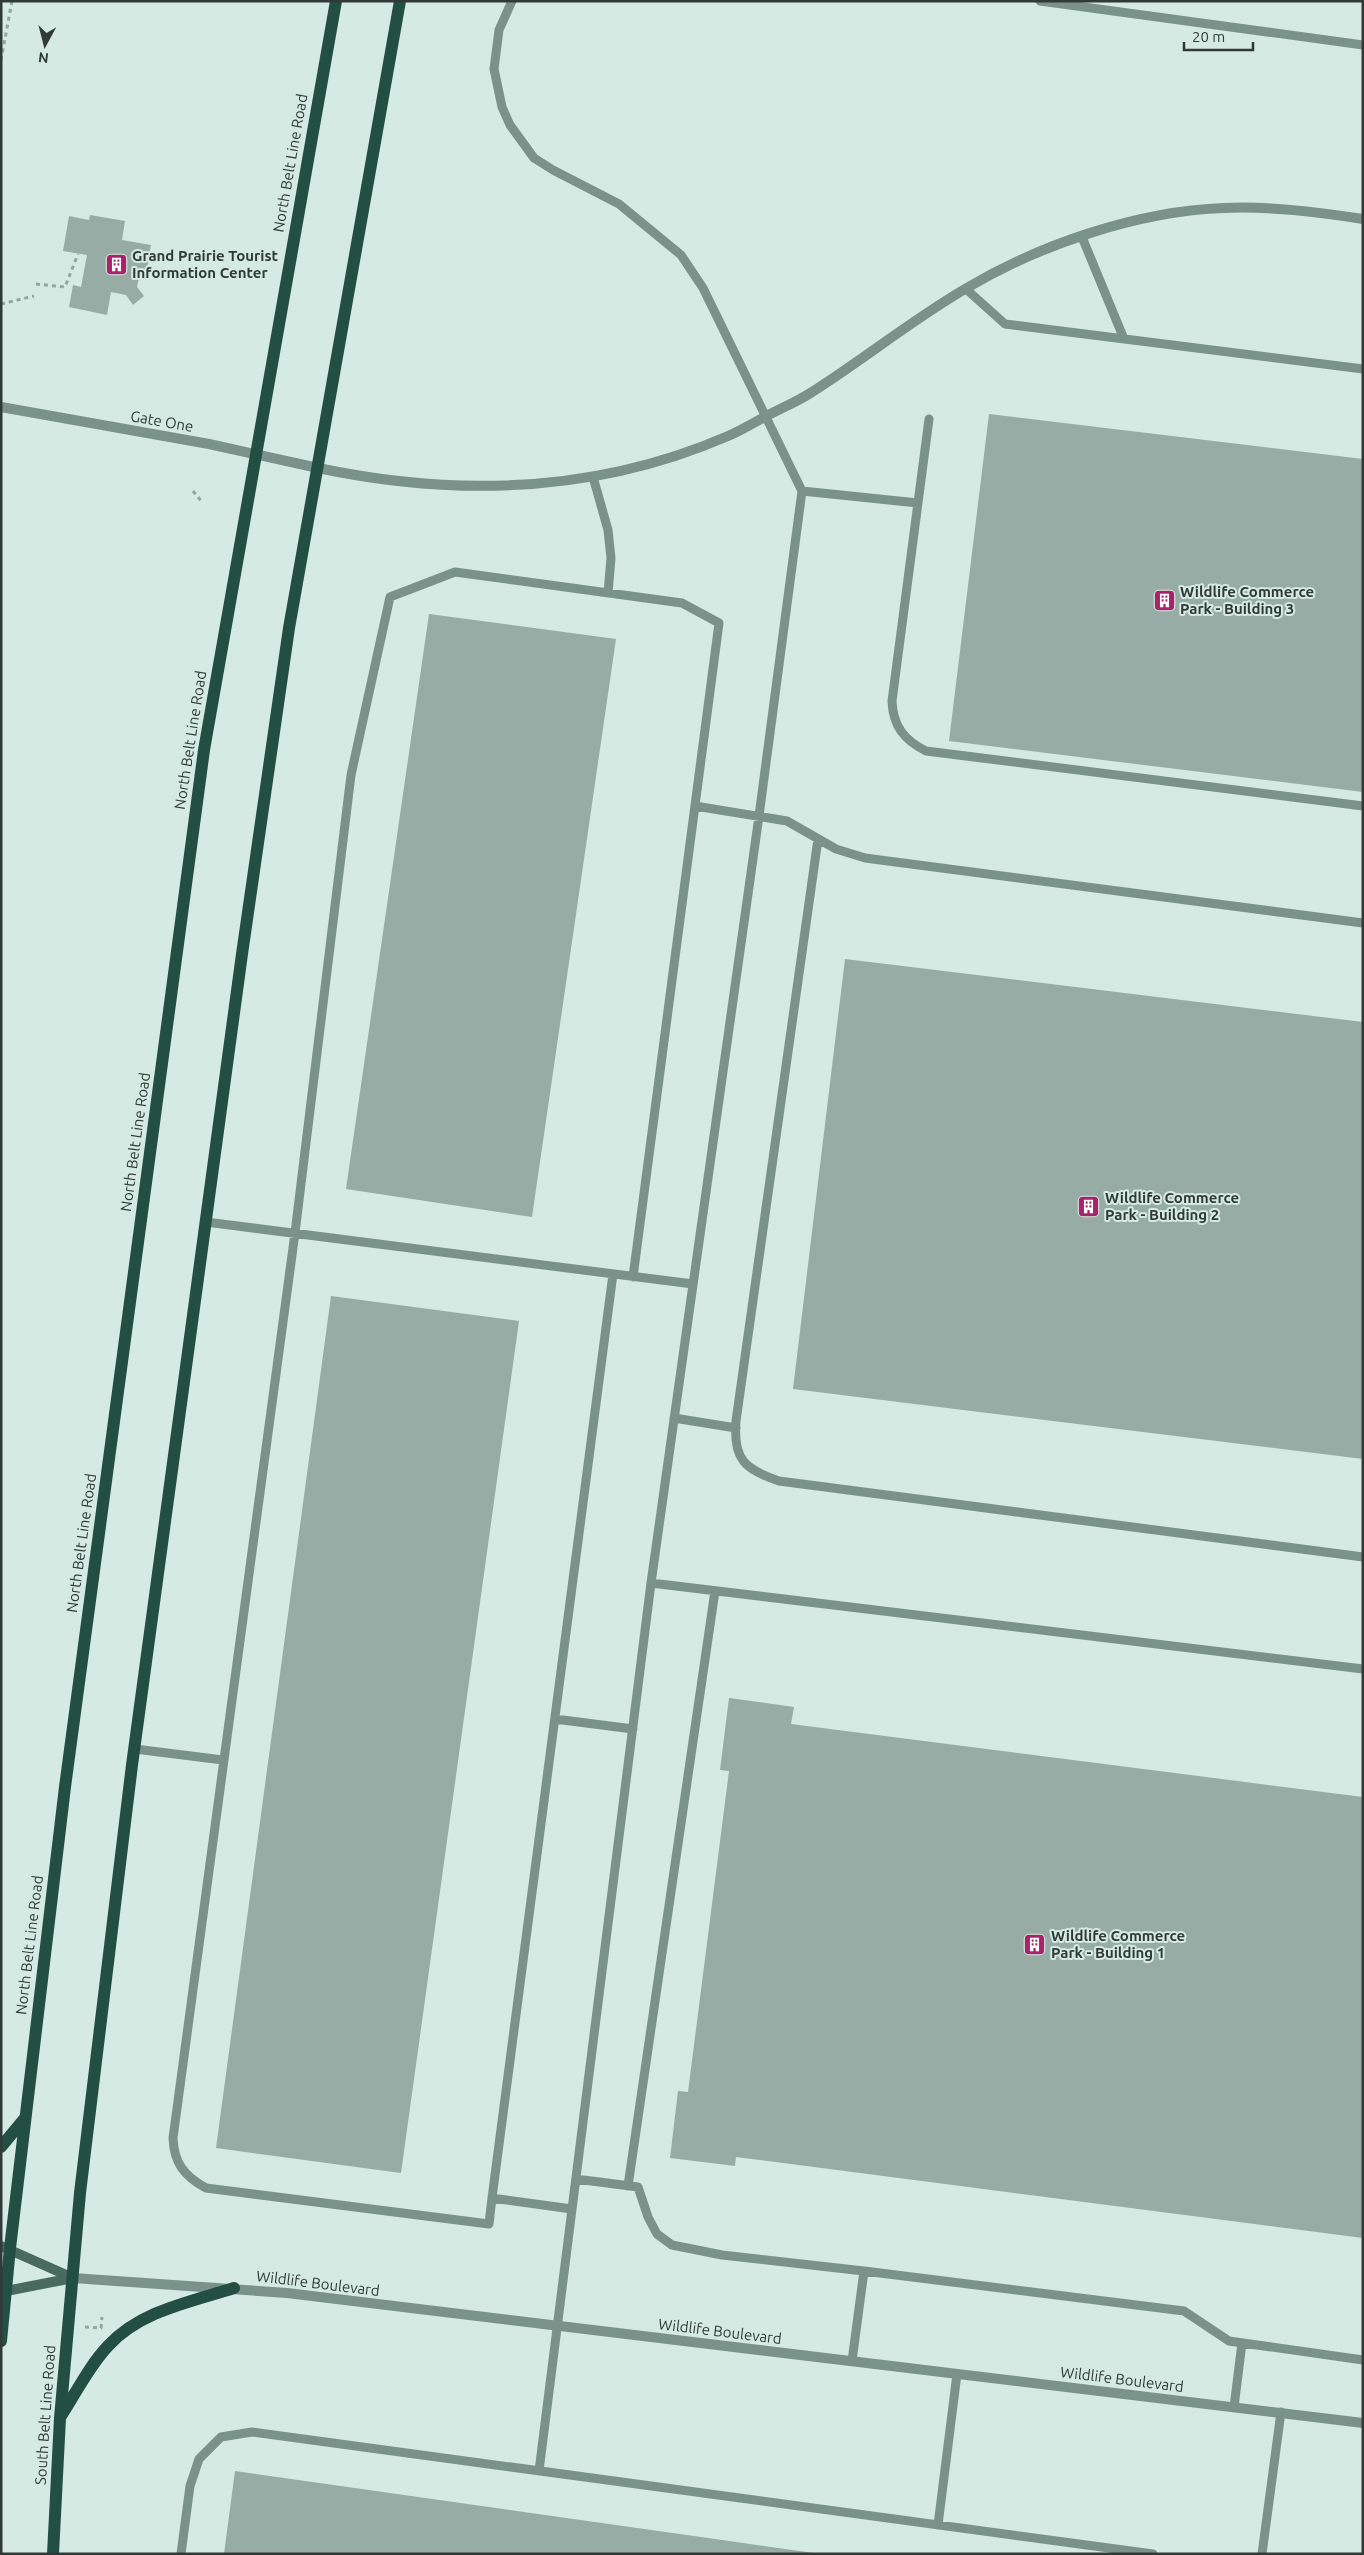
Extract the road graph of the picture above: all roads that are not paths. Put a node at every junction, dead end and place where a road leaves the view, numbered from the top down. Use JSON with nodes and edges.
{"nodes":[{"id":1,"x":336,"y":1,"type":"edge"},
{"id":2,"x":400,"y":1,"type":"edge"},
{"id":3,"x":512,"y":1,"type":"edge"},
{"id":4,"x":1040,"y":1,"type":"edge"},
{"id":5,"x":1363,"y":45,"type":"edge"},
{"id":6,"x":1363,"y":219,"type":"edge"},
{"id":7,"x":1082,"y":237,"type":"junction"},
{"id":8,"x":966,"y":288,"type":"junction"},
{"id":9,"x":1124,"y":339,"type":"junction"},
{"id":10,"x":1363,"y":369,"type":"edge"},
{"id":11,"x":1,"y":407,"type":"edge"},
{"id":12,"x":764,"y":417,"type":"junction"},
{"id":13,"x":929,"y":418,"type":"dead end"},
{"id":14,"x":256,"y":454,"type":"junction"},
{"id":15,"x":318,"y":468,"type":"junction"},
{"id":16,"x":593,"y":477,"type":"junction"},
{"id":17,"x":802,"y":491,"type":"junction"},
{"id":18,"x":918,"y":503,"type":"junction"},
{"id":19,"x":608,"y":593,"type":"junction"},
{"id":20,"x":695,"y":806,"type":"junction"},
{"id":21,"x":1363,"y":806,"type":"edge"},
{"id":22,"x":759,"y":816,"type":"junction"},
{"id":23,"x":818,"y":839,"type":"junction"},
{"id":24,"x":1363,"y":923,"type":"edge"},
{"id":25,"x":206,"y":1222,"type":"junction"},
{"id":26,"x":295,"y":1233,"type":"junction"},
{"id":27,"x":613,"y":1274,"type":"junction"},
{"id":28,"x":633,"y":1277,"type":"junction"},
{"id":29,"x":693,"y":1284,"type":"junction"},
{"id":30,"x":674,"y":1418,"type":"junction"},
{"id":31,"x":736,"y":1428,"type":"junction"},
{"id":32,"x":1363,"y":1557,"type":"edge"},
{"id":33,"x":651,"y":1584,"type":"junction"},
{"id":34,"x":715,"y":1591,"type":"junction"},
{"id":35,"x":1363,"y":1669,"type":"edge"},
{"id":36,"x":555,"y":1719,"type":"junction"},
{"id":37,"x":633,"y":1729,"type":"junction"},
{"id":38,"x":135,"y":1750,"type":"junction"},
{"id":39,"x":223,"y":1760,"type":"junction"},
{"id":40,"x":25,"y":2118,"type":"junction"},
{"id":41,"x":1,"y":2147,"type":"edge"},
{"id":42,"x":576,"y":2179,"type":"junction"},
{"id":43,"x":628,"y":2186,"type":"junction"},
{"id":44,"x":492,"y":2198,"type":"junction"},
{"id":45,"x":572,"y":2208,"type":"junction"},
{"id":46,"x":6,"y":2247,"type":"edge"},
{"id":47,"x":864,"y":2271,"type":"junction"},
{"id":48,"x":73,"y":2278,"type":"junction"},
{"id":49,"x":234,"y":2288,"type":"junction"},
{"id":50,"x":3,"y":2292,"type":"edge"},
{"id":51,"x":558,"y":2327,"type":"junction"},
{"id":52,"x":1,"y":2341,"type":"edge"},
{"id":53,"x":1242,"y":2343,"type":"junction"},
{"id":54,"x":1363,"y":2360,"type":"edge"},
{"id":55,"x":852,"y":2361,"type":"junction"},
{"id":56,"x":957,"y":2374,"type":"junction"},
{"id":57,"x":1234,"y":2407,"type":"junction"},
{"id":58,"x":1281,"y":2412,"type":"junction"},
{"id":59,"x":60,"y":2418,"type":"junction"},
{"id":60,"x":1363,"y":2424,"type":"edge"},
{"id":61,"x":539,"y":2471,"type":"junction"},
{"id":62,"x":938,"y":2525,"type":"junction"},
{"id":63,"x":53,"y":2554,"type":"edge"},
{"id":64,"x":181,"y":2554,"type":"edge"},
{"id":65,"x":1153,"y":2554,"type":"edge"},
{"id":66,"x":1262,"y":2554,"type":"edge"}],
"edges":[{"from":1,"to":14,"type":"main road","name":"North Belt Line Road"},
{"from":2,"to":15,"type":"main road"},
{"from":3,"to":12,"type":"lane"},
{"from":4,"to":5,"type":"lane"},
{"from":6,"to":7,"type":"street","name":"Gate One"},
{"from":7,"to":8,"type":"street","name":"Gate One"},
{"from":7,"to":9,"type":"lane"},
{"from":8,"to":9,"type":"lane"},
{"from":8,"to":12,"type":"street","name":"Gate One"},
{"from":9,"to":10,"type":"lane"},
{"from":11,"to":14,"type":"street","name":"Gate One"},
{"from":12,"to":16,"type":"street","name":"Gate One"},
{"from":12,"to":17,"type":"lane"},
{"from":13,"to":18,"type":"lane"},
{"from":14,"to":15,"type":"street","name":"Gate One"},
{"from":14,"to":40,"type":"main road","name":"North Belt Line Road"},
{"from":15,"to":16,"type":"street","name":"Gate One"},
{"from":15,"to":25,"type":"main road"},
{"from":16,"to":19,"type":"lane"},
{"from":17,"to":18,"type":"lane"},
{"from":17,"to":22,"type":"lane"},
{"from":18,"to":21,"type":"lane"},
{"from":19,"to":20,"type":"lane"},
{"from":19,"to":26,"type":"lane"},
{"from":20,"to":22,"type":"lane"},
{"from":20,"to":28,"type":"lane"},
{"from":22,"to":23,"type":"lane"},
{"from":22,"to":29,"type":"lane"},
{"from":23,"to":24,"type":"lane"},
{"from":23,"to":31,"type":"lane"},
{"from":25,"to":26,"type":"lane"},
{"from":25,"to":38,"type":"main road"},
{"from":26,"to":27,"type":"lane"},
{"from":26,"to":39,"type":"lane"},
{"from":27,"to":28,"type":"lane"},
{"from":27,"to":36,"type":"lane"},
{"from":28,"to":29,"type":"lane"},
{"from":29,"to":30,"type":"lane"},
{"from":30,"to":31,"type":"lane"},
{"from":30,"to":33,"type":"lane"},
{"from":31,"to":32,"type":"lane"},
{"from":33,"to":34,"type":"lane"},
{"from":33,"to":37,"type":"lane"},
{"from":34,"to":35,"type":"lane"},
{"from":34,"to":43,"type":"lane"},
{"from":36,"to":37,"type":"lane"},
{"from":36,"to":44,"type":"lane"},
{"from":37,"to":42,"type":"lane"},
{"from":38,"to":39,"type":"lane"},
{"from":38,"to":48,"type":"main road"},
{"from":39,"to":44,"type":"lane"},
{"from":40,"to":41,"type":"main road"},
{"from":40,"to":46,"type":"main road","name":"North Belt Line Road"},
{"from":42,"to":43,"type":"lane"},
{"from":42,"to":45,"type":"lane"},
{"from":43,"to":47,"type":"lane"},
{"from":44,"to":45,"type":"lane"},
{"from":45,"to":51,"type":"lane"},
{"from":46,"to":48,"type":"main road"},
{"from":46,"to":50,"type":"main road","name":"North Belt Line Road"},
{"from":47,"to":53,"type":"lane"},
{"from":47,"to":55,"type":"lane"},
{"from":48,"to":49,"type":"street","name":"Wildlife Boulevard"},
{"from":48,"to":50,"type":"main road"},
{"from":48,"to":59,"type":"main road","name":"South Belt Line Road"},
{"from":49,"to":51,"type":"street","name":"Wildlife Boulevard"},
{"from":49,"to":59,"type":"main road"},
{"from":50,"to":52,"type":"main road"},
{"from":51,"to":55,"type":"street","name":"Wildlife Boulevard"},
{"from":51,"to":61,"type":"lane"},
{"from":53,"to":54,"type":"lane"},
{"from":53,"to":57,"type":"lane"},
{"from":55,"to":56,"type":"street","name":"Wildlife Boulevard"},
{"from":56,"to":57,"type":"street","name":"Wildlife Boulevard"},
{"from":56,"to":62,"type":"lane"},
{"from":57,"to":58,"type":"street","name":"Wildlife Boulevard"},
{"from":58,"to":60,"type":"street","name":"Wildlife Boulevard"},
{"from":58,"to":66,"type":"lane"},
{"from":59,"to":63,"type":"main road","name":"South Belt Line Road"},
{"from":61,"to":62,"type":"lane"},
{"from":61,"to":64,"type":"lane"},
{"from":62,"to":65,"type":"lane"}]}
